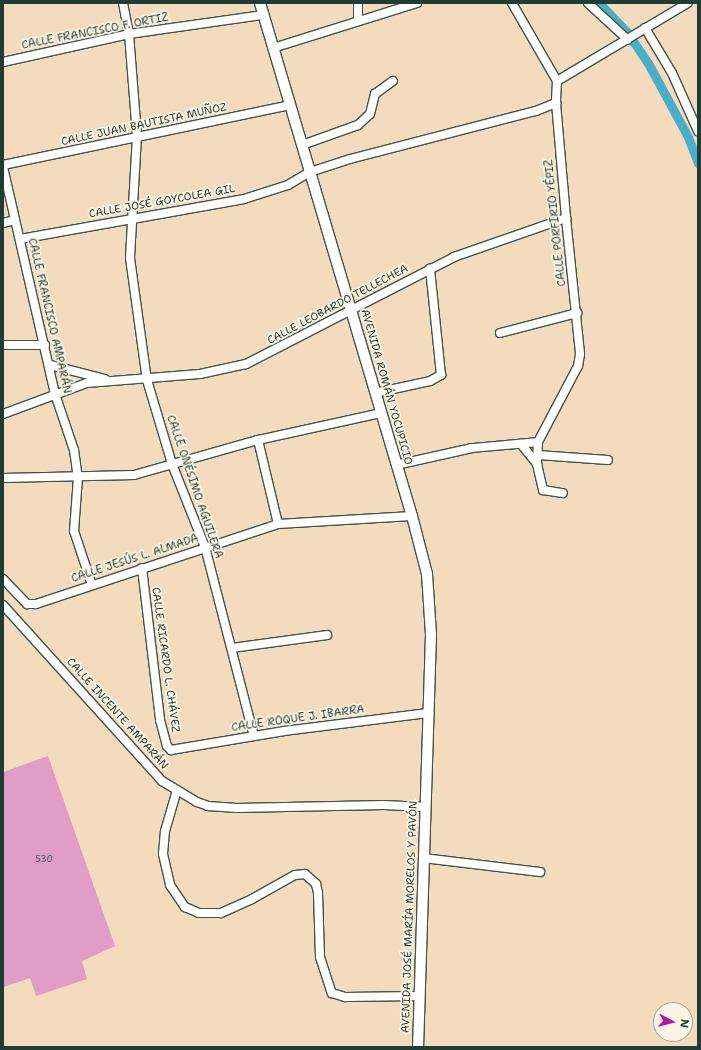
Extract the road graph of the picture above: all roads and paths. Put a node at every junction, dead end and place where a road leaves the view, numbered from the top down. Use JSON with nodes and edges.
{"nodes":[{"id":1,"x":123,"y":3,"type":"edge"},
{"id":2,"x":260,"y":3,"type":"edge"},
{"id":3,"x":358,"y":3,"type":"edge"},
{"id":4,"x":417,"y":3,"type":"edge"},
{"id":5,"x":513,"y":3,"type":"edge"},
{"id":6,"x":588,"y":3,"type":"edge"},
{"id":7,"x":688,"y":3,"type":"edge"},
{"id":8,"x":262,"y":15,"type":"junction"},
{"id":9,"x":358,"y":21,"type":"junction"},
{"id":10,"x":642,"y":30,"type":"junction"},
{"id":11,"x":129,"y":34,"type":"junction"},
{"id":12,"x":628,"y":40,"type":"junction"},
{"id":13,"x":273,"y":48,"type":"junction"},
{"id":14,"x":3,"y":62,"type":"edge"},
{"id":15,"x":393,"y":81,"type":"dead end"},
{"id":16,"x":557,"y":81,"type":"junction"},
{"id":17,"x":556,"y":102,"type":"junction"},
{"id":18,"x":290,"y":106,"type":"junction"},
{"id":19,"x":698,"y":131,"type":"edge"},
{"id":20,"x":137,"y":136,"type":"junction"},
{"id":21,"x":302,"y":145,"type":"junction"},
{"id":22,"x":3,"y":166,"type":"edge"},
{"id":23,"x":310,"y":172,"type":"junction"},
{"id":24,"x":566,"y":218,"type":"junction"},
{"id":25,"x":15,"y":220,"type":"junction"},
{"id":26,"x":132,"y":220,"type":"junction"},
{"id":27,"x":3,"y":223,"type":"edge"},
{"id":28,"x":20,"y":239,"type":"junction"},
{"id":29,"x":430,"y":269,"type":"junction"},
{"id":30,"x":350,"y":310,"type":"junction"},
{"id":31,"x":576,"y":313,"type":"junction"},
{"id":32,"x":500,"y":333,"type":"dead end"},
{"id":33,"x":3,"y":345,"type":"edge"},
{"id":34,"x":45,"y":345,"type":"junction"},
{"id":35,"x":50,"y":365,"type":"junction"},
{"id":36,"x":148,"y":380,"type":"junction"},
{"id":37,"x":113,"y":381,"type":"junction"},
{"id":38,"x":375,"y":393,"type":"junction"},
{"id":39,"x":55,"y":394,"type":"junction"},
{"id":40,"x":381,"y":413,"type":"junction"},
{"id":41,"x":3,"y":414,"type":"edge"},
{"id":42,"x":258,"y":440,"type":"junction"},
{"id":43,"x":538,"y":442,"type":"junction"},
{"id":44,"x":521,"y":444,"type":"junction"},
{"id":45,"x":538,"y":455,"type":"junction"},
{"id":46,"x":608,"y":460,"type":"dead end"},
{"id":47,"x":172,"y":464,"type":"junction"},
{"id":48,"x":538,"y":464,"type":"junction"},
{"id":49,"x":396,"y":465,"type":"junction"},
{"id":50,"x":78,"y":477,"type":"junction"},
{"id":51,"x":3,"y":478,"type":"edge"},
{"id":52,"x":563,"y":493,"type":"dead end"},
{"id":53,"x":412,"y":516,"type":"junction"},
{"id":54,"x":278,"y":524,"type":"junction"},
{"id":55,"x":205,"y":547,"type":"junction"},
{"id":56,"x":142,"y":568,"type":"junction"},
{"id":57,"x":3,"y":579,"type":"edge"},
{"id":58,"x":92,"y":585,"type":"junction"},
{"id":59,"x":3,"y":605,"type":"edge"},
{"id":60,"x":327,"y":635,"type":"dead end"},
{"id":61,"x":232,"y":648,"type":"junction"},
{"id":62,"x":428,"y":713,"type":"junction"},
{"id":63,"x":254,"y":736,"type":"junction"},
{"id":64,"x":172,"y":751,"type":"joint"},
{"id":65,"x":426,"y":787,"type":"joint"},
{"id":66,"x":177,"y":790,"type":"junction"},
{"id":67,"x":425,"y":805,"type":"junction"},
{"id":68,"x":423,"y":858,"type":"junction"},
{"id":69,"x":540,"y":872,"type":"dead end"},
{"id":70,"x":419,"y":996,"type":"junction"},
{"id":71,"x":418,"y":1047,"type":"edge"}],
"edges":[{"from":1,"to":11,"type":"street","name":"CALLE ONÉSIMO AGUILERA"},
{"from":2,"to":8,"type":"street","name":"AVENIDA ROMÁN YOCUPICIO"},
{"from":3,"to":9,"type":"street"},
{"from":4,"to":9,"type":"street"},
{"from":5,"to":16,"type":"street"},
{"from":6,"to":12,"type":"street"},
{"from":7,"to":10,"type":"street"},
{"from":8,"to":11,"type":"street","name":"CALLE FRANCISCO F. ORTIZ"},
{"from":8,"to":13,"type":"street","name":"AVENIDA ROMÁN YOCUPICIO"},
{"from":9,"to":13,"type":"street"},
{"from":10,"to":12,"type":"street"},
{"from":10,"to":19,"type":"street"},
{"from":11,"to":14,"type":"street","name":"CALLE FRANCISCO F. ORTIZ"},
{"from":11,"to":20,"type":"street","name":"CALLE ONÉSIMO AGUILERA"},
{"from":12,"to":16,"type":"street"},
{"from":13,"to":18,"type":"street","name":"AVENIDA ROMÁN YOCUPICIO"},
{"from":15,"to":21,"type":"street"},
{"from":16,"to":17,"type":"street","name":"CALLE PORFIRIO YÉPIZ"},
{"from":17,"to":23,"type":"street","name":"CALLE JOSÉ GOYCOLEA GIL"},
{"from":17,"to":24,"type":"street","name":"CALLE PORFIRIO YÉPIZ"},
{"from":18,"to":20,"type":"street","name":"CALLE JUAN BAUTISTA MUÑOZ"},
{"from":18,"to":21,"type":"street","name":"AVENIDA ROMÁN YOCUPICIO"},
{"from":20,"to":22,"type":"street","name":"CALLE JUAN BAUTISTA MUÑOZ"},
{"from":20,"to":26,"type":"street","name":"CALLE ONÉSIMO AGUILERA"},
{"from":21,"to":23,"type":"street","name":"AVENIDA ROMÁN YOCUPICIO"},
{"from":22,"to":25,"type":"street","name":"CALLE FRANCISCO AMPARÁN"},
{"from":23,"to":26,"type":"street","name":"CALLE JOSÉ GOYCOLEA GIL"},
{"from":23,"to":30,"type":"street","name":"AVENIDA ROMÁN YOCUPICIO"},
{"from":24,"to":29,"type":"street","name":"CALLE LEOBARDO TELLECHEA"},
{"from":24,"to":31,"type":"street","name":"CALLE PORFIRIO YÉPIZ"},
{"from":25,"to":27,"type":"street"},
{"from":25,"to":28,"type":"street","name":"CALLE FRANCISCO AMPARÁN"},
{"from":26,"to":28,"type":"street","name":"CALLE JOSÉ GOYCOLEA GIL"},
{"from":26,"to":36,"type":"street","name":"CALLE ONÉSIMO AGUILERA"},
{"from":28,"to":34,"type":"street","name":"CALLE FRANCISCO AMPARÁN"},
{"from":29,"to":30,"type":"street","name":"CALLE LEOBARDO TELLECHEA"},
{"from":29,"to":38,"type":"street"},
{"from":30,"to":36,"type":"street","name":"CALLE LEOBARDO TELLECHEA"},
{"from":30,"to":38,"type":"street","name":"AVENIDA ROMÁN YOCUPICIO"},
{"from":31,"to":32,"type":"street"},
{"from":31,"to":43,"type":"street","name":"CALLE PORFIRIO YÉPIZ"},
{"from":33,"to":34,"type":"street"},
{"from":34,"to":35,"type":"street","name":"CALLE FRANCISCO AMPARÁN"},
{"from":35,"to":37,"type":"street","name":"CALLE LEOBARDO TELLECHEA"},
{"from":35,"to":39,"type":"street","name":"CALLE FRANCISCO AMPARÁN"},
{"from":36,"to":37,"type":"street","name":"CALLE LEOBARDO TELLECHEA"},
{"from":36,"to":47,"type":"street","name":"CALLE ONÉSIMO AGUILERA"},
{"from":37,"to":39,"type":"street","name":"CALLE LEOBARDO TELLECHEA"},
{"from":38,"to":40,"type":"street","name":"AVENIDA ROMÁN YOCUPICIO"},
{"from":39,"to":41,"type":"street","name":"CALLE LEOBARDO TELLECHEA"},
{"from":39,"to":50,"type":"street","name":"CALLE FRANCISCO AMPARÁN"},
{"from":40,"to":42,"type":"street"},
{"from":40,"to":49,"type":"street","name":"AVENIDA ROMÁN YOCUPICIO"},
{"from":42,"to":47,"type":"street"},
{"from":42,"to":54,"type":"street"},
{"from":43,"to":44,"type":"street"},
{"from":43,"to":45,"type":"street"},
{"from":44,"to":48,"type":"street"},
{"from":44,"to":49,"type":"street"},
{"from":45,"to":46,"type":"street"},
{"from":45,"to":48,"type":"street"},
{"from":47,"to":50,"type":"street"},
{"from":47,"to":55,"type":"street","name":"CALLE ONÉSIMO AGUILERA"},
{"from":48,"to":52,"type":"street"},
{"from":49,"to":53,"type":"street","name":"AVENIDA ROMÁN YOCUPICIO"},
{"from":50,"to":51,"type":"street"},
{"from":50,"to":58,"type":"street","name":"CALLE FRANCISCO AMPARÁN"},
{"from":53,"to":54,"type":"street","name":"CALLE JESÚS L. ALMADA"},
{"from":53,"to":62,"type":"street","name":"AVENIDA ROMÁN YOCUPICIO"},
{"from":54,"to":55,"type":"street","name":"CALLE JESÚS L. ALMADA"},
{"from":55,"to":56,"type":"street","name":"CALLE JESÚS L. ALMADA"},
{"from":55,"to":61,"type":"street","name":"CALLE ONÉSIMO AGUILERA"},
{"from":56,"to":58,"type":"street","name":"CALLE JESÚS L. ALMADA"},
{"from":56,"to":64,"type":"street","name":"CALLE RICARDO L. CHÁVEZ"},
{"from":57,"to":58,"type":"street","name":"CALLE JESÚS L. ALMADA"},
{"from":59,"to":66,"type":"street","name":"CALLE INCENTE AMPARÁN"},
{"from":60,"to":61,"type":"street"},
{"from":61,"to":63,"type":"street","name":"CALLE ONÉSIMO AGUILERA"},
{"from":62,"to":63,"type":"street","name":"CALLE ROQUE J. IBARRA"},
{"from":62,"to":65,"type":"street","name":"AVENIDA ROMÁN YOCUPICIO"},
{"from":63,"to":64,"type":"street","name":"CALLE ROQUE J. IBARRA"},
{"from":65,"to":67,"type":"street","name":"AVENIDA JOSÉ MARÍA MORELOS Y PAVÓN"},
{"from":66,"to":67,"type":"street","name":"CALLE INCENTE AMPARÁN"},
{"from":66,"to":70,"type":"street"},
{"from":67,"to":68,"type":"street","name":"AVENIDA JOSÉ MARÍA MORELOS Y PAVÓN"},
{"from":68,"to":69,"type":"street"},
{"from":68,"to":70,"type":"street","name":"AVENIDA JOSÉ MARÍA MORELOS Y PAVÓN"},
{"from":70,"to":71,"type":"street","name":"AVENIDA JOSÉ MARÍA MORELOS Y PAVÓN"}]}
